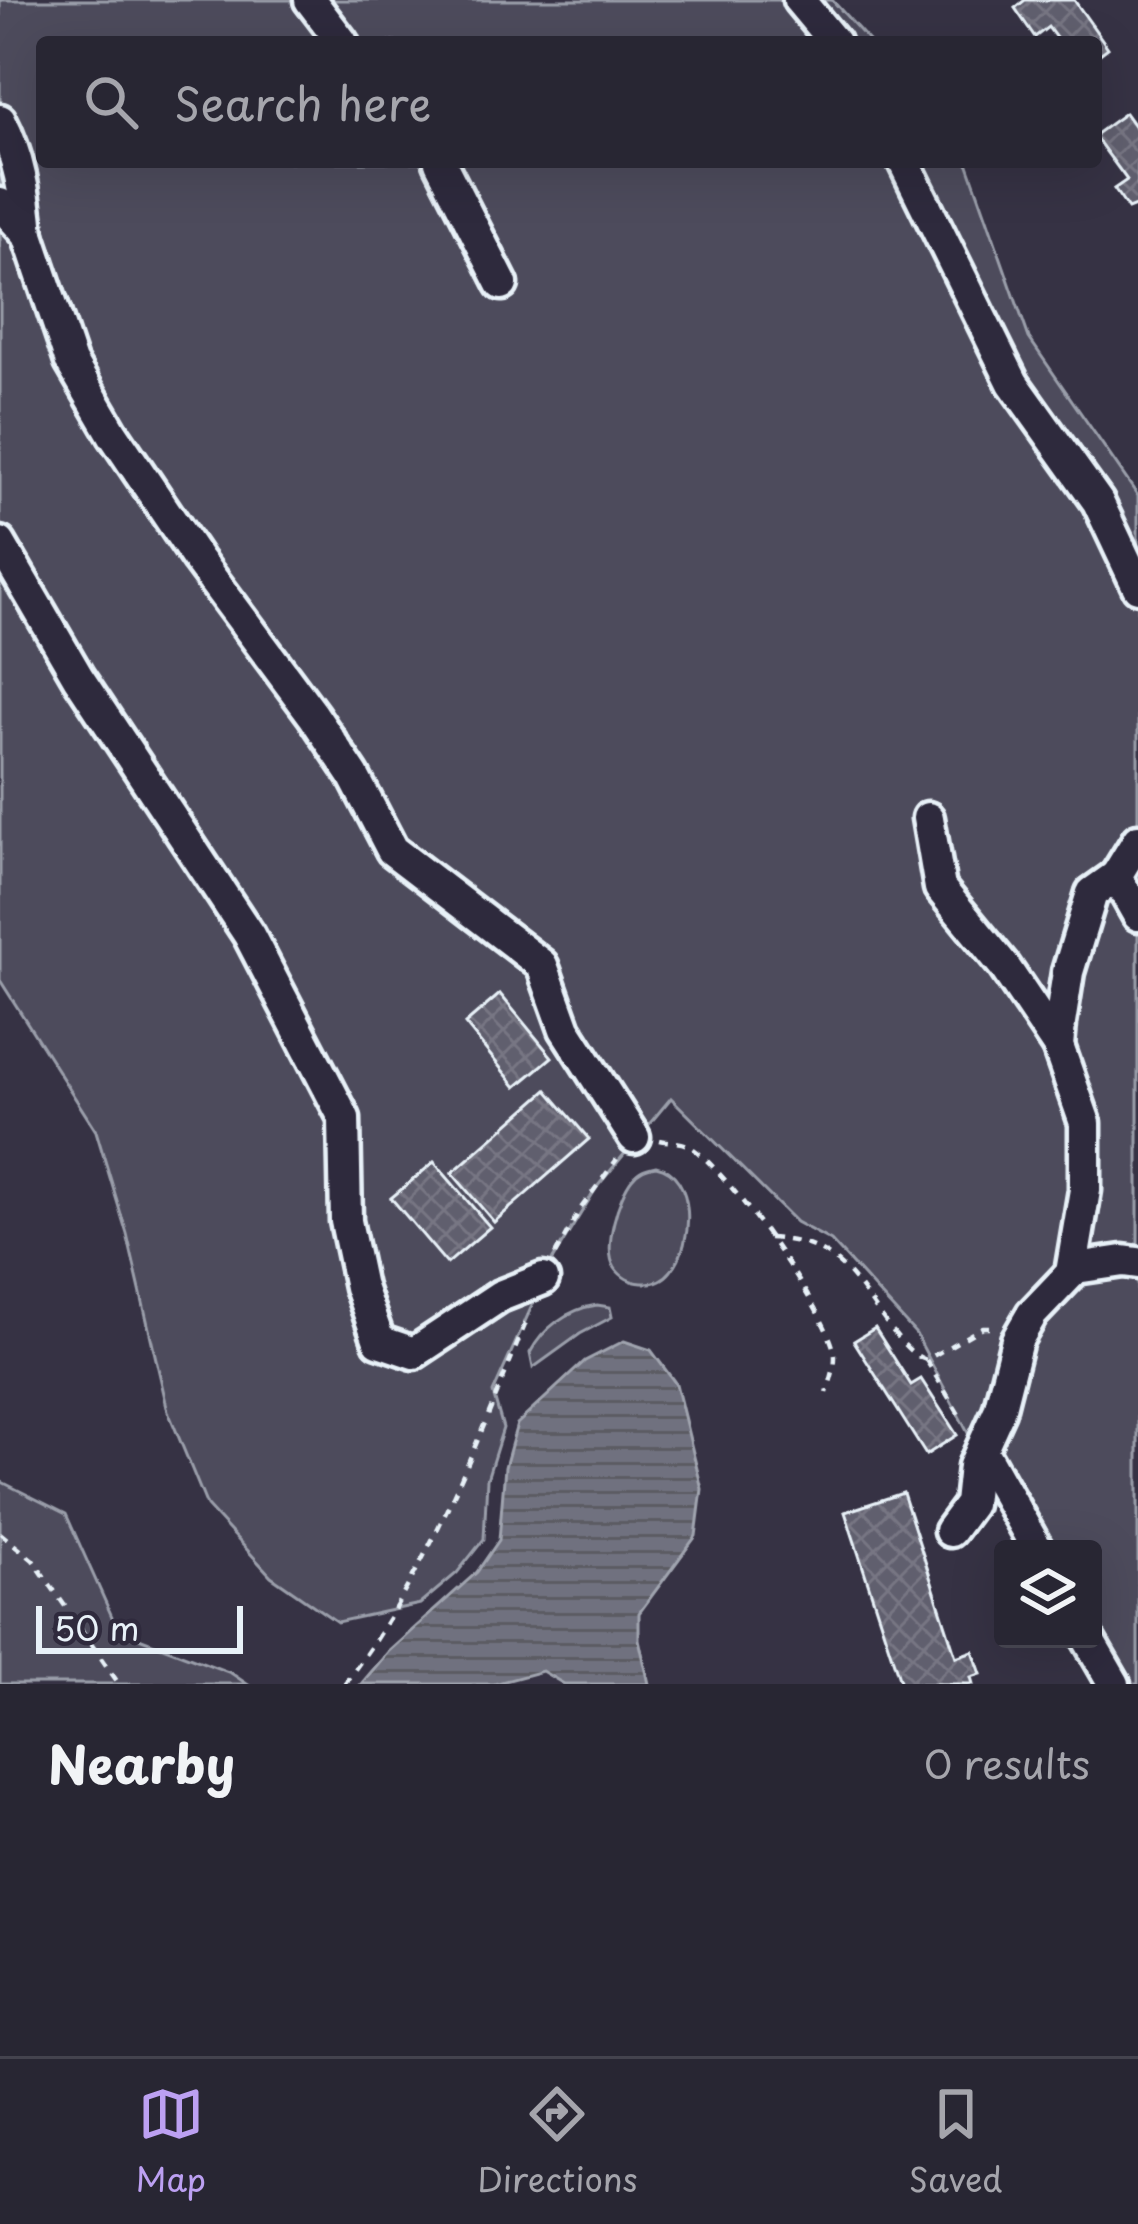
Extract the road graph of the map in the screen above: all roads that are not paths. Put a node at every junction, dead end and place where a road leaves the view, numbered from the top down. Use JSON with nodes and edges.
{"nodes":[{"id":1,"x":310,"y":0,"type":"edge"},
{"id":2,"x":799,"y":0,"type":"edge"},
{"id":3,"x":337,"y":36,"type":"edge"},
{"id":4,"x":829,"y":36,"type":"edge"},
{"id":5,"x":0,"y":120,"type":"edge"},
{"id":6,"x":443,"y":168,"type":"edge"},
{"id":7,"x":907,"y":168,"type":"edge"},
{"id":8,"x":0,"y":204,"type":"edge"},
{"id":9,"x":28,"y":235,"type":"junction"},
{"id":10,"x":502,"y":284,"type":"dead end"},
{"id":11,"x":0,"y":543,"type":"edge"},
{"id":12,"x":1138,"y":587,"type":"edge"},
{"id":13,"x":928,"y":818,"type":"dead end"},
{"id":14,"x":1138,"y":840,"type":"edge"},
{"id":15,"x":1116,"y":877,"type":"junction"},
{"id":16,"x":1138,"y":915,"type":"edge"},
{"id":17,"x":1058,"y":1046,"type":"junction"},
{"id":18,"x":634,"y":1137,"type":"road end"},
{"id":19,"x":1138,"y":1263,"type":"edge"},
{"id":20,"x":1071,"y":1274,"type":"junction"},
{"id":21,"x":543,"y":1279,"type":"road end"},
{"id":22,"x":982,"y":1451,"type":"junction"},
{"id":23,"x":950,"y":1531,"type":"dead end"},
{"id":24,"x":1032,"y":1540,"type":"edge"},
{"id":25,"x":1093,"y":1648,"type":"edge"},
{"id":26,"x":1114,"y":1684,"type":"edge"}],
"edges":[{"from":1,"to":3,"type":"lane"},
{"from":2,"to":4,"type":"lane"},
{"from":5,"to":9,"type":"lane"},
{"from":6,"to":10,"type":"lane"},
{"from":7,"to":12,"type":"lane"},
{"from":8,"to":9,"type":"lane"},
{"from":9,"to":18,"type":"lane"},
{"from":11,"to":21,"type":"lane"},
{"from":13,"to":17,"type":"lane"},
{"from":14,"to":15,"type":"lane"},
{"from":15,"to":16,"type":"lane"},
{"from":15,"to":17,"type":"lane"},
{"from":17,"to":20,"type":"lane"},
{"from":19,"to":20,"type":"lane"},
{"from":20,"to":22,"type":"lane"},
{"from":22,"to":23,"type":"lane"},
{"from":22,"to":24,"type":"lane"},
{"from":25,"to":26,"type":"lane"}]}
